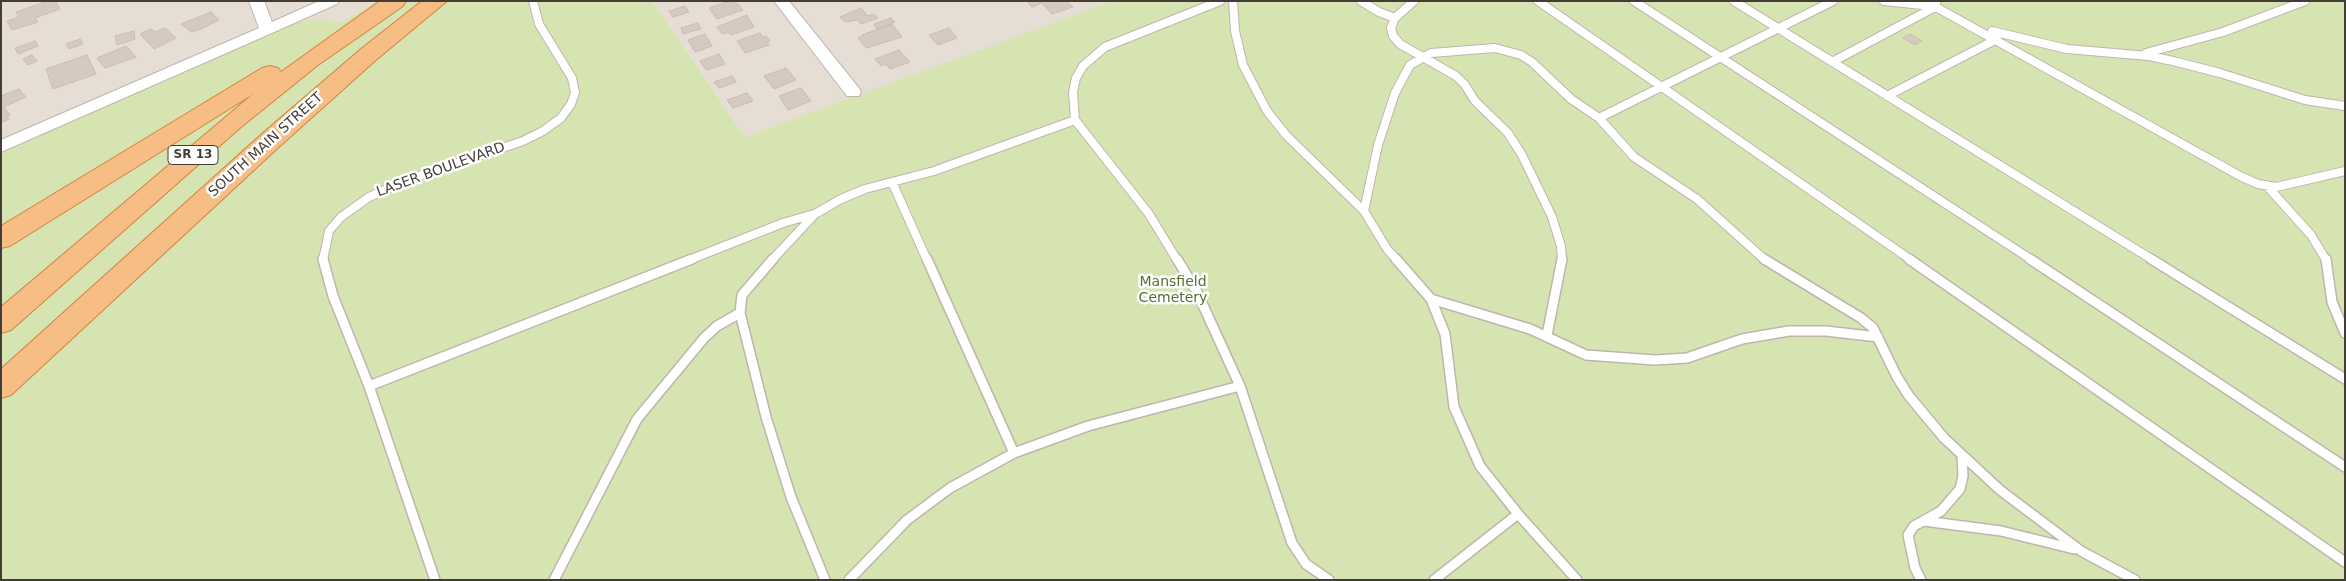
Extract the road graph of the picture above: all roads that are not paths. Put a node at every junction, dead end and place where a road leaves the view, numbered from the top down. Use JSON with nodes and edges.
{"nodes":[{"id":1,"x":256,"y":1,"type":"edge"},
{"id":2,"x":332,"y":1,"type":"edge"},
{"id":3,"x":393,"y":1,"type":"edge"},
{"id":4,"x":436,"y":1,"type":"edge"},
{"id":5,"x":533,"y":1,"type":"edge"},
{"id":6,"x":781,"y":1,"type":"edge"},
{"id":7,"x":1220,"y":1,"type":"edge"},
{"id":8,"x":1233,"y":1,"type":"edge"},
{"id":9,"x":1361,"y":1,"type":"edge"},
{"id":10,"x":1414,"y":1,"type":"edge"},
{"id":11,"x":1538,"y":1,"type":"edge"},
{"id":12,"x":1634,"y":1,"type":"edge"},
{"id":13,"x":1734,"y":1,"type":"edge"},
{"id":14,"x":1884,"y":1,"type":"edge"},
{"id":15,"x":1925,"y":1,"type":"edge"},
{"id":16,"x":2305,"y":1,"type":"edge"},
{"id":17,"x":1831,"y":2,"type":"edge"},
{"id":18,"x":1936,"y":4,"type":"edge"},
{"id":19,"x":1395,"y":18,"type":"junction"},
{"id":20,"x":1963,"y":21,"type":"junction"},
{"id":21,"x":1778,"y":28,"type":"junction"},
{"id":22,"x":267,"y":30,"type":"junction"},
{"id":23,"x":1997,"y":39,"type":"junction"},
{"id":24,"x":2141,"y":55,"type":"junction"},
{"id":25,"x":1424,"y":56,"type":"junction"},
{"id":26,"x":1720,"y":57,"type":"junction"},
{"id":27,"x":1832,"y":62,"type":"junction"},
{"id":28,"x":1662,"y":87,"type":"junction"},
{"id":29,"x":853,"y":92,"type":"dead end"},
{"id":30,"x":1887,"y":96,"type":"junction"},
{"id":31,"x":2345,"y":106,"type":"edge"},
{"id":32,"x":1598,"y":118,"type":"junction"},
{"id":33,"x":1075,"y":120,"type":"junction"},
{"id":34,"x":1,"y":147,"type":"edge"},
{"id":35,"x":2345,"y":171,"type":"edge"},
{"id":36,"x":892,"y":182,"type":"junction"},
{"id":37,"x":2266,"y":185,"type":"junction"},
{"id":38,"x":1364,"y":211,"type":"junction"},
{"id":39,"x":815,"y":214,"type":"junction"},
{"id":40,"x":1,"y":239,"type":"edge"},
{"id":41,"x":1431,"y":299,"type":"junction"},
{"id":42,"x":740,"y":313,"type":"junction"},
{"id":43,"x":1,"y":323,"type":"edge"},
{"id":44,"x":2345,"y":333,"type":"edge"},
{"id":45,"x":1547,"y":335,"type":"junction"},
{"id":46,"x":1878,"y":337,"type":"junction"},
{"id":47,"x":2345,"y":380,"type":"edge"},
{"id":48,"x":369,"y":386,"type":"junction"},
{"id":49,"x":1240,"y":386,"type":"junction"},
{"id":50,"x":1,"y":387,"type":"edge"},
{"id":51,"x":1014,"y":453,"type":"junction"},
{"id":52,"x":1962,"y":454,"type":"junction"},
{"id":53,"x":2345,"y":467,"type":"edge"},
{"id":54,"x":1518,"y":514,"type":"junction"},
{"id":55,"x":1924,"y":521,"type":"junction"},
{"id":56,"x":2081,"y":551,"type":"junction"},
{"id":57,"x":2345,"y":562,"type":"edge"},
{"id":58,"x":435,"y":580,"type":"edge"},
{"id":59,"x":554,"y":580,"type":"edge"},
{"id":60,"x":825,"y":580,"type":"edge"},
{"id":61,"x":849,"y":580,"type":"edge"},
{"id":62,"x":1329,"y":580,"type":"edge"},
{"id":63,"x":1434,"y":580,"type":"edge"},
{"id":64,"x":1577,"y":580,"type":"edge"},
{"id":65,"x":1921,"y":580,"type":"edge"},
{"id":66,"x":2135,"y":580,"type":"edge"}],
"edges":[{"from":1,"to":22,"type":"street"},
{"from":2,"to":22,"type":"street"},
{"from":3,"to":40,"type":"highway"},
{"from":3,"to":43,"type":"highway","number":"SR 13"},
{"from":4,"to":50,"type":"highway","name":"SOUTH MAIN STREET","number":"SR 13"},
{"from":5,"to":48,"type":"lane","name":"LASER BOULEVARD"},
{"from":6,"to":29,"type":"street"},
{"from":7,"to":33,"type":"lane"},
{"from":8,"to":38,"type":"lane"},
{"from":9,"to":19,"type":"lane"},
{"from":10,"to":19,"type":"lane"},
{"from":11,"to":28,"type":"lane"},
{"from":12,"to":26,"type":"lane"},
{"from":13,"to":21,"type":"lane"},
{"from":14,"to":18,"type":"lane"},
{"from":15,"to":18,"type":"lane"},
{"from":16,"to":24,"type":"lane"},
{"from":17,"to":21,"type":"lane"},
{"from":18,"to":20,"type":"lane"},
{"from":18,"to":27,"type":"lane"},
{"from":19,"to":25,"type":"lane"},
{"from":20,"to":23,"type":"lane"},
{"from":20,"to":24,"type":"lane"},
{"from":21,"to":26,"type":"lane"},
{"from":21,"to":27,"type":"lane"},
{"from":22,"to":34,"type":"street"},
{"from":23,"to":30,"type":"lane"},
{"from":23,"to":37,"type":"lane"},
{"from":24,"to":31,"type":"lane"},
{"from":25,"to":32,"type":"lane"},
{"from":25,"to":38,"type":"lane"},
{"from":25,"to":45,"type":"lane"},
{"from":26,"to":28,"type":"lane"},
{"from":26,"to":53,"type":"lane"},
{"from":27,"to":30,"type":"lane"},
{"from":28,"to":32,"type":"lane"},
{"from":28,"to":57,"type":"lane"},
{"from":30,"to":47,"type":"lane"},
{"from":32,"to":46,"type":"lane"},
{"from":33,"to":36,"type":"lane"},
{"from":33,"to":49,"type":"lane"},
{"from":35,"to":37,"type":"lane"},
{"from":36,"to":39,"type":"lane"},
{"from":36,"to":51,"type":"lane"},
{"from":37,"to":44,"type":"lane"},
{"from":38,"to":41,"type":"lane"},
{"from":39,"to":42,"type":"lane"},
{"from":39,"to":48,"type":"lane"},
{"from":41,"to":45,"type":"lane"},
{"from":41,"to":54,"type":"lane"},
{"from":42,"to":59,"type":"lane"},
{"from":42,"to":60,"type":"lane"},
{"from":45,"to":46,"type":"lane"},
{"from":46,"to":52,"type":"lane"},
{"from":48,"to":58,"type":"lane"},
{"from":49,"to":51,"type":"lane"},
{"from":49,"to":62,"type":"lane"},
{"from":51,"to":61,"type":"lane"},
{"from":52,"to":55,"type":"lane"},
{"from":52,"to":56,"type":"lane"},
{"from":54,"to":63,"type":"lane"},
{"from":54,"to":64,"type":"lane"},
{"from":55,"to":56,"type":"lane"},
{"from":55,"to":65,"type":"lane"},
{"from":56,"to":66,"type":"lane"}]}
